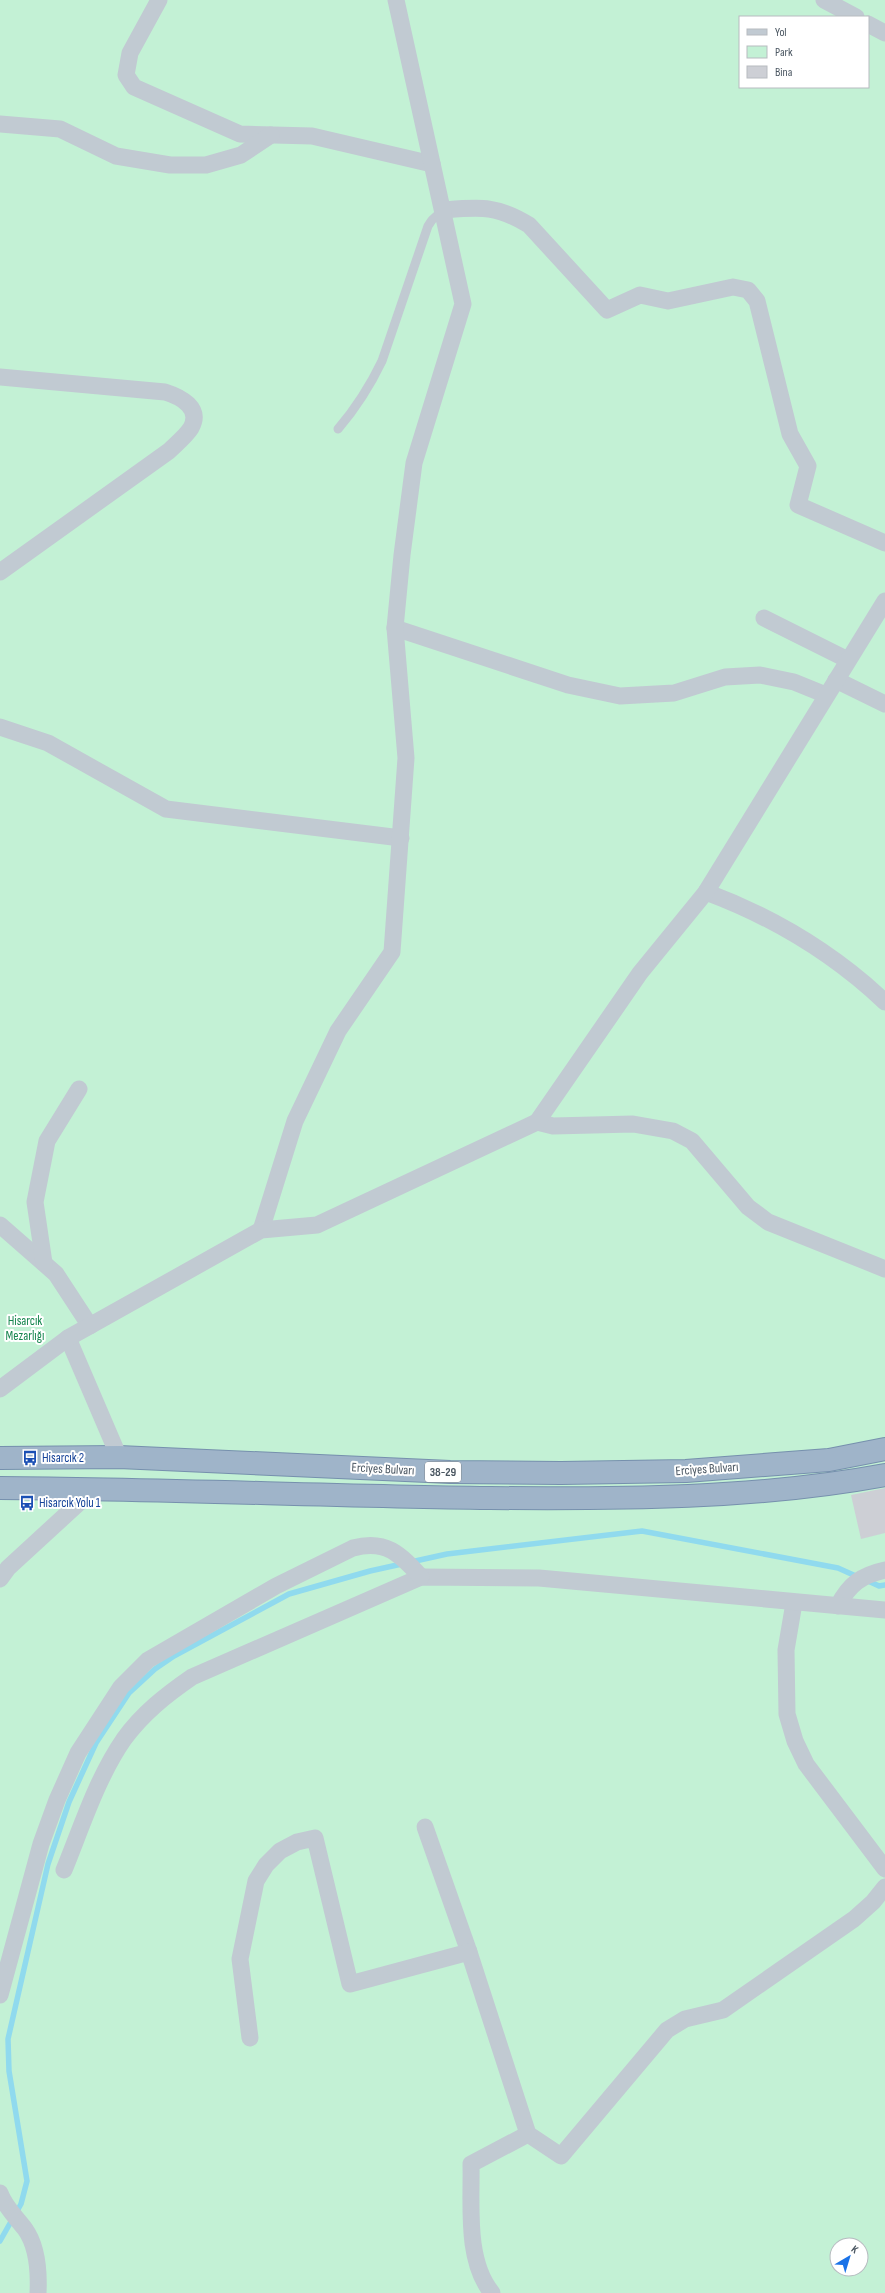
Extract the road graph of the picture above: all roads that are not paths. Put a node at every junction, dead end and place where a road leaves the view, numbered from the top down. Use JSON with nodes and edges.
{"nodes":[{"id":1,"x":159,"y":0,"type":"edge"},
{"id":2,"x":396,"y":0,"type":"edge"},
{"id":3,"x":824,"y":0,"type":"edge"},
{"id":4,"x":854,"y":16,"type":"edge"},
{"id":5,"x":869,"y":25,"type":"edge"},
{"id":6,"x":885,"y":33,"type":"edge"},
{"id":7,"x":0,"y":124,"type":"edge"},
{"id":8,"x":271,"y":135,"type":"junction"},
{"id":9,"x":432,"y":164,"type":"junction"},
{"id":10,"x":443,"y":210,"type":"junction"},
{"id":11,"x":0,"y":377,"type":"edge"},
{"id":12,"x":338,"y":428,"type":"dead end"},
{"id":13,"x":885,"y":542,"type":"edge"},
{"id":14,"x":0,"y":572,"type":"edge"},
{"id":15,"x":885,"y":601,"type":"edge"},
{"id":16,"x":764,"y":618,"type":"dead end"},
{"id":17,"x":395,"y":628,"type":"junction"},
{"id":18,"x":848,"y":660,"type":"junction"},
{"id":19,"x":836,"y":680,"type":"junction"},
{"id":20,"x":826,"y":695,"type":"junction"},
{"id":21,"x":885,"y":704,"type":"edge"},
{"id":22,"x":0,"y":727,"type":"edge"},
{"id":23,"x":401,"y":838,"type":"junction"},
{"id":24,"x":706,"y":892,"type":"junction"},
{"id":25,"x":885,"y":1002,"type":"edge"},
{"id":26,"x":80,"y":1088,"type":"dead end"},
{"id":27,"x":537,"y":1122,"type":"junction"},
{"id":28,"x":0,"y":1226,"type":"edge"},
{"id":29,"x":261,"y":1230,"type":"junction"},
{"id":30,"x":44,"y":1263,"type":"junction"},
{"id":31,"x":885,"y":1269,"type":"edge"},
{"id":32,"x":90,"y":1326,"type":"junction"},
{"id":33,"x":68,"y":1338,"type":"junction"},
{"id":34,"x":0,"y":1389,"type":"edge"},
{"id":35,"x":885,"y":1449,"type":"edge"},
{"id":36,"x":120,"y":1457,"type":"junction"},
{"id":37,"x":0,"y":1458,"type":"edge"},
{"id":38,"x":885,"y":1475,"type":"edge"},
{"id":39,"x":0,"y":1488,"type":"edge"},
{"id":40,"x":94,"y":1489,"type":"junction"},
{"id":41,"x":877,"y":1572,"type":"edge"},
{"id":42,"x":418,"y":1573,"type":"junction"},
{"id":43,"x":0,"y":1579,"type":"edge"},
{"id":44,"x":794,"y":1603,"type":"junction"},
{"id":45,"x":838,"y":1606,"type":"junction"},
{"id":46,"x":885,"y":1610,"type":"edge"},
{"id":47,"x":425,"y":1827,"type":"dead end"},
{"id":48,"x":885,"y":1869,"type":"edge"},
{"id":49,"x":64,"y":1870,"type":"dead end"},
{"id":50,"x":885,"y":1887,"type":"edge"},
{"id":51,"x":469,"y":1952,"type":"junction"},
{"id":52,"x":0,"y":1996,"type":"edge"},
{"id":53,"x":250,"y":2038,"type":"dead end"},
{"id":54,"x":528,"y":2134,"type":"junction"},
{"id":55,"x":0,"y":2193,"type":"edge"},
{"id":56,"x":38,"y":2293,"type":"edge"},
{"id":57,"x":492,"y":2293,"type":"edge"}],
"edges":[{"from":1,"to":8,"type":"street"},
{"from":2,"to":9,"type":"street"},
{"from":3,"to":4,"type":"street"},
{"from":5,"to":6,"type":"street"},
{"from":7,"to":8,"type":"street"},
{"from":8,"to":9,"type":"street"},
{"from":9,"to":10,"type":"street"},
{"from":10,"to":12,"type":"lane"},
{"from":10,"to":13,"type":"street"},
{"from":10,"to":17,"type":"street"},
{"from":11,"to":14,"type":"street"},
{"from":15,"to":18,"type":"street"},
{"from":16,"to":18,"type":"street"},
{"from":17,"to":20,"type":"street"},
{"from":17,"to":23,"type":"street"},
{"from":18,"to":19,"type":"street"},
{"from":19,"to":20,"type":"street"},
{"from":19,"to":21,"type":"street"},
{"from":20,"to":24,"type":"street"},
{"from":22,"to":23,"type":"street"},
{"from":23,"to":29,"type":"street"},
{"from":24,"to":25,"type":"street"},
{"from":24,"to":27,"type":"street"},
{"from":26,"to":30,"type":"street"},
{"from":27,"to":29,"type":"street"},
{"from":27,"to":31,"type":"street"},
{"from":28,"to":30,"type":"street"},
{"from":29,"to":32,"type":"street"},
{"from":30,"to":32,"type":"street"},
{"from":32,"to":33,"type":"street"},
{"from":33,"to":34,"type":"street"},
{"from":33,"to":36,"type":"street"},
{"from":35,"to":36,"type":"highway","name":"Erciyes Bulvarı","number":"38-29"},
{"from":36,"to":37,"type":"highway","name":"Erciyes Bulvarı","number":"38-29"},
{"from":38,"to":40,"type":"highway","name":"Erciyes Bulvarı","number":"38-29"},
{"from":39,"to":40,"type":"highway","name":"Erciyes Bulvarı","number":"38-29"},
{"from":40,"to":43,"type":"street"},
{"from":41,"to":45,"type":"street"},
{"from":42,"to":44,"type":"street"},
{"from":42,"to":49,"type":"street"},
{"from":42,"to":52,"type":"street"},
{"from":44,"to":45,"type":"street"},
{"from":44,"to":48,"type":"street"},
{"from":45,"to":46,"type":"street"},
{"from":47,"to":51,"type":"street"},
{"from":50,"to":54,"type":"street"},
{"from":51,"to":53,"type":"street"},
{"from":51,"to":54,"type":"street"},
{"from":54,"to":57,"type":"street"},
{"from":55,"to":56,"type":"street"}]}
